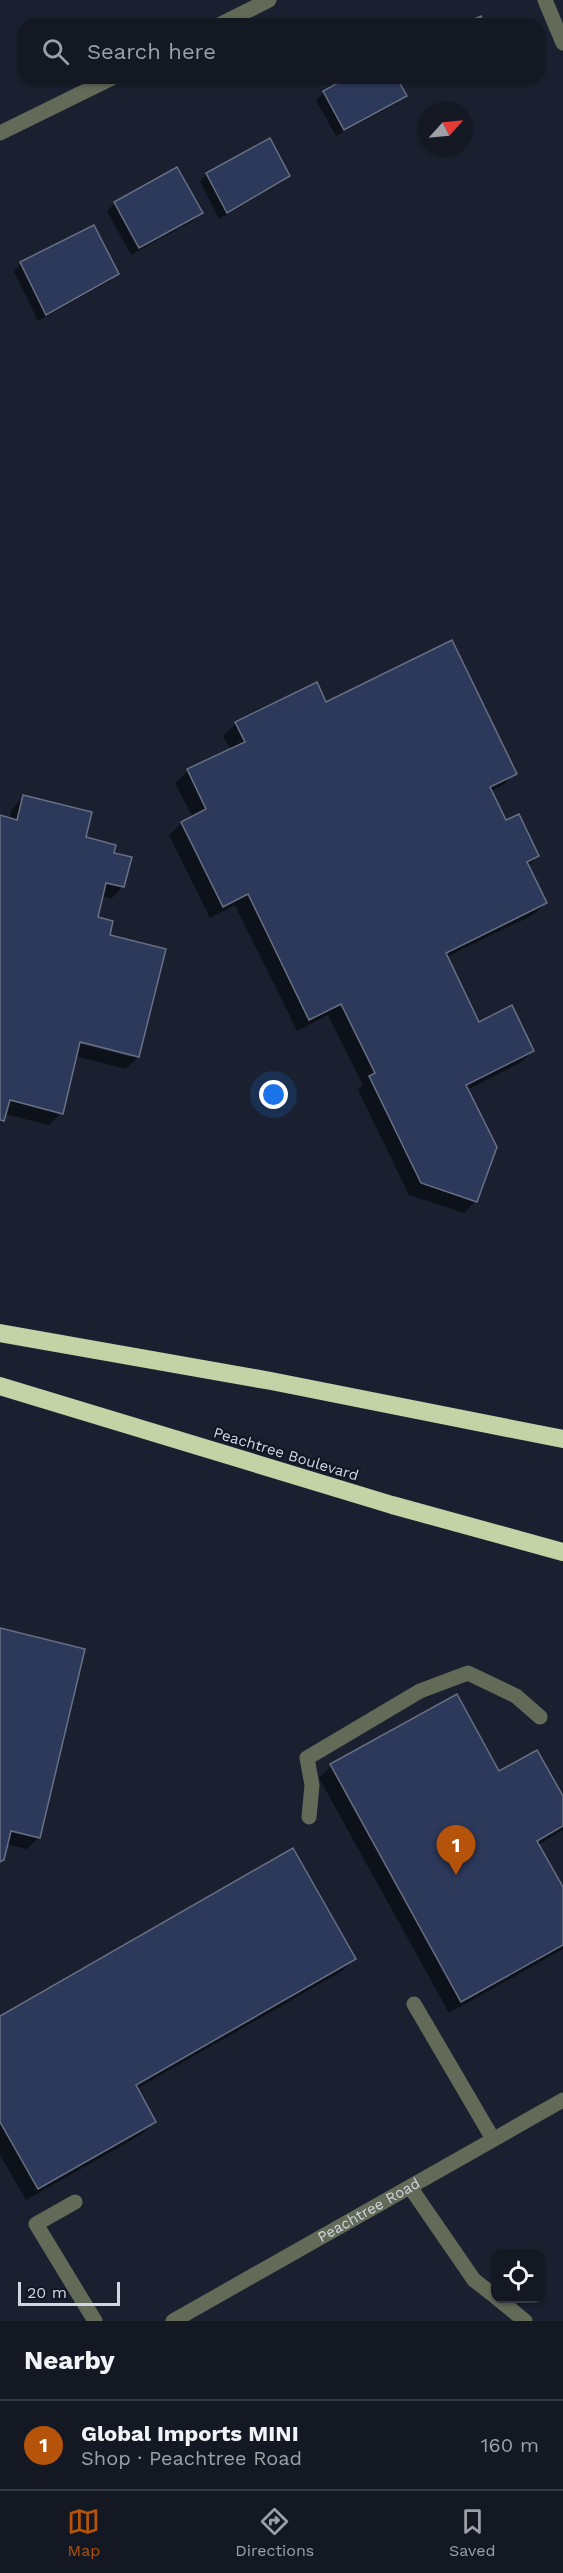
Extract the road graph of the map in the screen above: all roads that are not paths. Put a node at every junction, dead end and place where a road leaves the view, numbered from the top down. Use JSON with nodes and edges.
{"nodes":[{"id":1,"x":270,"y":0,"type":"edge"},
{"id":2,"x":545,"y":0,"type":"edge"},
{"id":3,"x":233,"y":18,"type":"edge"},
{"id":4,"x":563,"y":43,"type":"edge"},
{"id":5,"x":100,"y":84,"type":"edge"},
{"id":6,"x":0,"y":133,"type":"edge"},
{"id":7,"x":0,"y":1333,"type":"edge"},
{"id":8,"x":0,"y":1386,"type":"edge"},
{"id":9,"x":563,"y":1439,"type":"edge"},
{"id":10,"x":563,"y":1552,"type":"edge"},
{"id":11,"x":540,"y":1717,"type":"dead end"},
{"id":12,"x":309,"y":1816,"type":"dead end"},
{"id":13,"x":414,"y":2004,"type":"dead end"},
{"id":14,"x":563,"y":2100,"type":"edge"},
{"id":15,"x":494,"y":2139,"type":"junction"},
{"id":16,"x":410,"y":2187,"type":"junction"},
{"id":17,"x":75,"y":2202,"type":"dead end"},
{"id":18,"x":491,"y":2294,"type":"edge"},
{"id":19,"x":502,"y":2303,"type":"edge"},
{"id":20,"x":95,"y":2321,"type":"edge"},
{"id":21,"x":173,"y":2321,"type":"edge"},
{"id":22,"x":525,"y":2321,"type":"edge"}],
"edges":[{"from":1,"to":3,"type":"street"},
{"from":2,"to":4,"type":"street"},
{"from":5,"to":6,"type":"street"},
{"from":7,"to":9,"type":"highway"},
{"from":8,"to":10,"type":"highway","name":"Peachtree Boulevard"},
{"from":11,"to":12,"type":"street"},
{"from":13,"to":15,"type":"street"},
{"from":14,"to":15,"type":"street","name":"Peachtree Road"},
{"from":15,"to":16,"type":"street","name":"Peachtree Road"},
{"from":16,"to":18,"type":"street"},
{"from":16,"to":21,"type":"street","name":"Peachtree Road"},
{"from":17,"to":20,"type":"street"},
{"from":19,"to":22,"type":"street"}]}
